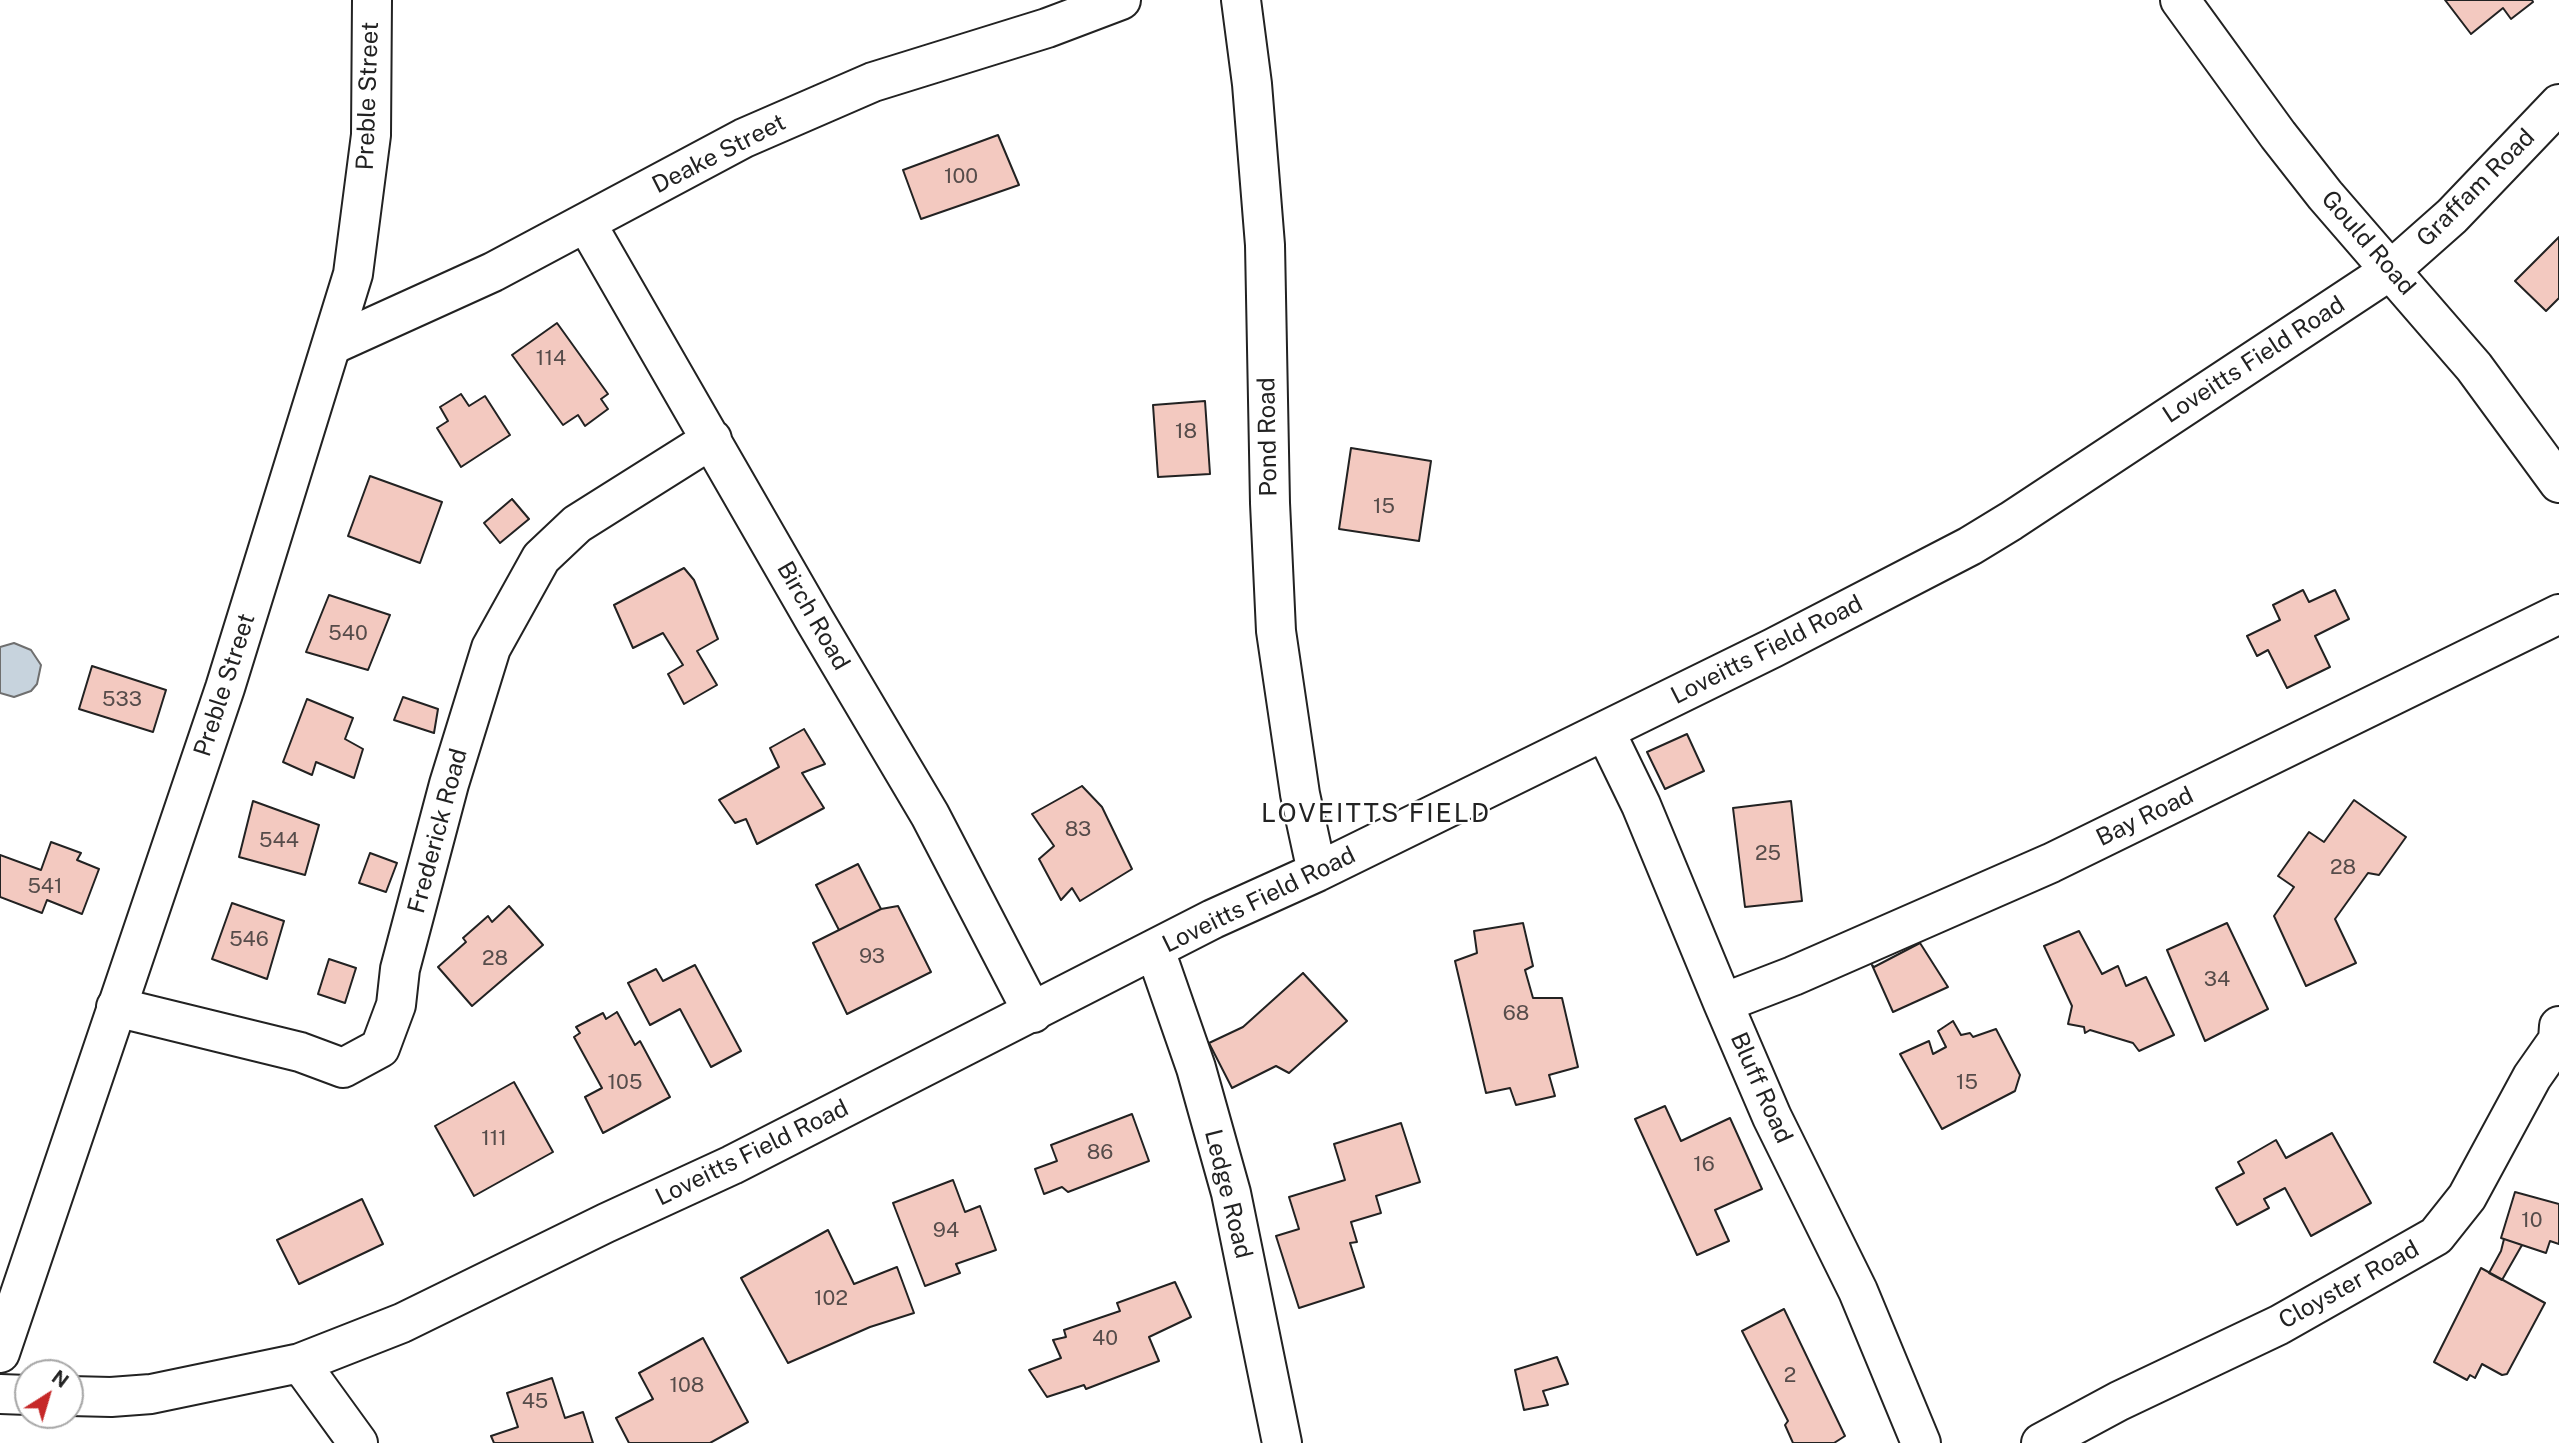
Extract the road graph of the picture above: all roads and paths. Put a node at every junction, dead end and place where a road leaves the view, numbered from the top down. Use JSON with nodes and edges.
{"nodes":[{"id":1,"x":372,"y":0,"type":"edge"},
{"id":2,"x":1121,"y":0,"type":"edge"},
{"id":3,"x":1241,"y":0,"type":"edge"},
{"id":4,"x":2180,"y":0,"type":"edge"},
{"id":5,"x":1044,"y":14,"type":"edge"},
{"id":6,"x":2559,"y":104,"type":"edge"},
{"id":7,"x":586,"y":223,"type":"junction"},
{"id":8,"x":2391,"y":270,"type":"junction"},
{"id":9,"x":332,"y":345,"type":"junction"},
{"id":10,"x":712,"y":439,"type":"junction"},
{"id":11,"x":2559,"y":483,"type":"edge"},
{"id":12,"x":2559,"y":614,"type":"edge"},
{"id":13,"x":1605,"y":731,"type":"junction"},
{"id":14,"x":1317,"y":872,"type":"junction"},
{"id":15,"x":1155,"y":950,"type":"junction"},
{"id":16,"x":1723,"y":1003,"type":"junction"},
{"id":17,"x":117,"y":1007,"type":"junction"},
{"id":18,"x":1033,"y":1013,"type":"junction"},
{"id":19,"x":2559,"y":1026,"type":"edge"},
{"id":20,"x":0,"y":1353,"type":"edge"},
{"id":21,"x":300,"y":1363,"type":"junction"},
{"id":22,"x":84,"y":1396,"type":"edge"},
{"id":23,"x":358,"y":1443,"type":"edge"},
{"id":24,"x":1282,"y":1443,"type":"edge"},
{"id":25,"x":1921,"y":1443,"type":"edge"},
{"id":26,"x":2041,"y":1443,"type":"edge"}],
"edges":[{"from":1,"to":9,"type":"street","name":"Preble Street"},
{"from":2,"to":5,"type":"street","name":"Deake Street"},
{"from":3,"to":14,"type":"street","name":"Pond Road"},
{"from":4,"to":8,"type":"street","name":"Gould Road"},
{"from":5,"to":7,"type":"street","name":"Deake Street"},
{"from":6,"to":8,"type":"street","name":"Graffam Road"},
{"from":7,"to":9,"type":"street","name":"Deake Street"},
{"from":7,"to":10,"type":"street","name":"Birch Road"},
{"from":8,"to":11,"type":"street","name":"Gould Road"},
{"from":8,"to":13,"type":"street","name":"Loveitts Field Road"},
{"from":9,"to":17,"type":"street","name":"Preble Street"},
{"from":10,"to":17,"type":"street","name":"Frederick Road"},
{"from":10,"to":18,"type":"street","name":"Birch Road"},
{"from":12,"to":16,"type":"street","name":"Bay Road"},
{"from":13,"to":14,"type":"street","name":"Loveitts Field Road"},
{"from":13,"to":16,"type":"street","name":"Bluff Road"},
{"from":14,"to":15,"type":"street","name":"Loveitts Field Road"},
{"from":15,"to":18,"type":"street","name":"Loveitts Field Road"},
{"from":15,"to":24,"type":"street","name":"Ledge Road"},
{"from":16,"to":25,"type":"street","name":"Bluff Road"},
{"from":17,"to":20,"type":"street","name":"Preble Street"},
{"from":18,"to":21,"type":"street","name":"Loveitts Field Road"},
{"from":19,"to":26,"type":"street","name":"Cloyster Road"},
{"from":21,"to":22,"type":"street","name":"Loveitts Field Road"},
{"from":21,"to":23,"type":"street"}]}
